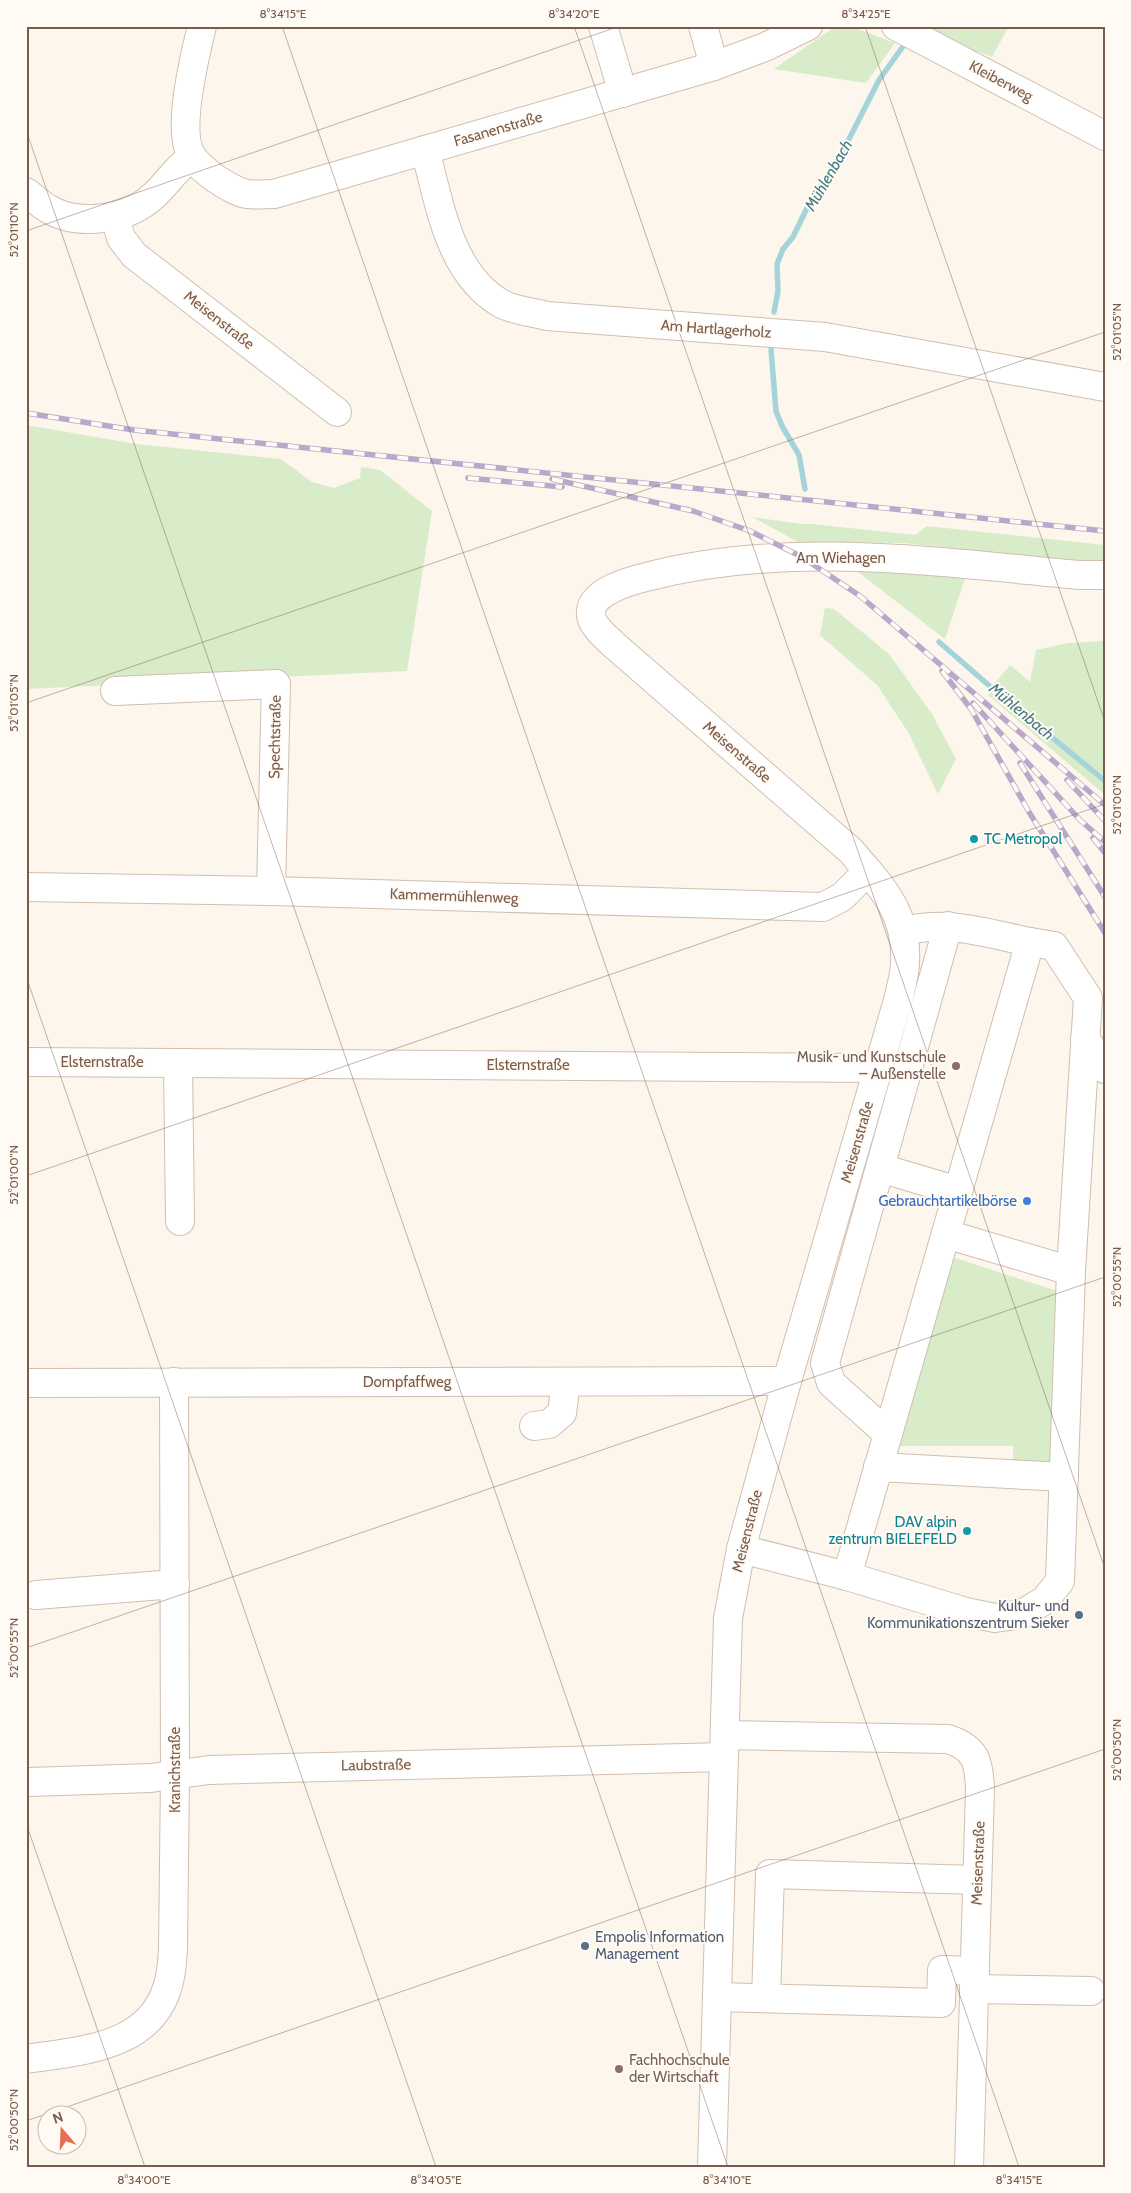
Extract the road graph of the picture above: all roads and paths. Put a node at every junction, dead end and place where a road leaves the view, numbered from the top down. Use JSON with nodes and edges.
{"nodes":[{"id":1,"x":202,"y":26,"type":"edge"},
{"id":2,"x":604,"y":26,"type":"edge"},
{"id":3,"x":704,"y":26,"type":"edge"},
{"id":4,"x":808,"y":26,"type":"edge"},
{"id":5,"x":896,"y":26,"type":"edge"},
{"id":6,"x":714,"y":66,"type":"junction"},
{"id":7,"x":623,"y":92,"type":"junction"},
{"id":8,"x":1105,"y":136,"type":"edge"},
{"id":9,"x":425,"y":150,"type":"junction"},
{"id":10,"x":192,"y":158,"type":"junction"},
{"id":11,"x":26,"y":192,"type":"edge"},
{"id":12,"x":115,"y":217,"type":"junction"},
{"id":13,"x":1105,"y":387,"type":"edge"},
{"id":14,"x":337,"y":412,"type":"dead end"},
{"id":15,"x":1105,"y":575,"type":"edge"},
{"id":16,"x":591,"y":611,"type":"joint"},
{"id":17,"x":116,"y":691,"type":"dead end"},
{"id":18,"x":868,"y":871,"type":"junction"},
{"id":19,"x":26,"y":887,"type":"edge"},
{"id":20,"x":271,"y":890,"type":"junction"},
{"id":21,"x":948,"y":926,"type":"junction"},
{"id":22,"x":904,"y":931,"type":"junction"},
{"id":23,"x":1030,"y":942,"type":"junction"},
{"id":24,"x":1085,"y":1038,"type":"junction"},
{"id":25,"x":26,"y":1062,"type":"edge"},
{"id":26,"x":178,"y":1063,"type":"junction"},
{"id":27,"x":878,"y":1068,"type":"junction"},
{"id":28,"x":1105,"y":1069,"type":"edge"},
{"id":29,"x":880,"y":1168,"type":"junction"},
{"id":30,"x":958,"y":1191,"type":"junction"},
{"id":31,"x":180,"y":1221,"type":"dead end"},
{"id":32,"x":946,"y":1234,"type":"junction"},
{"id":33,"x":1071,"y":1271,"type":"junction"},
{"id":34,"x":787,"y":1381,"type":"junction"},
{"id":35,"x":174,"y":1382,"type":"junction"},
{"id":36,"x":566,"y":1382,"type":"junction"},
{"id":37,"x":26,"y":1383,"type":"edge"},
{"id":38,"x":534,"y":1426,"type":"dead end"},
{"id":39,"x":888,"y":1434,"type":"junction"},
{"id":40,"x":878,"y":1467,"type":"junction"},
{"id":41,"x":1064,"y":1477,"type":"junction"},
{"id":42,"x":741,"y":1549,"type":"junction"},
{"id":43,"x":847,"y":1576,"type":"junction"},
{"id":44,"x":174,"y":1584,"type":"junction"},
{"id":45,"x":36,"y":1595,"type":"dead end"},
{"id":46,"x":725,"y":1746,"type":"junction"},
{"id":47,"x":175,"y":1776,"type":"junction"},
{"id":48,"x":29,"y":1782,"type":"dead end"},
{"id":49,"x":978,"y":1880,"type":"junction"},
{"id":50,"x":974,"y":1980,"type":"junction"},
{"id":51,"x":1090,"y":1991,"type":"dead end"},
{"id":52,"x":717,"y":1997,"type":"junction"},
{"id":53,"x":766,"y":1998,"type":"junction"},
{"id":54,"x":26,"y":2059,"type":"edge"},
{"id":55,"x":712,"y":2167,"type":"edge"},
{"id":56,"x":969,"y":2167,"type":"edge"}],
"edges":[{"from":1,"to":10,"type":"street"},
{"from":2,"to":7,"type":"street"},
{"from":3,"to":6,"type":"street"},
{"from":4,"to":6,"type":"street","name":"Fasanenstraße"},
{"from":5,"to":8,"type":"street","name":"Kleiberweg"},
{"from":6,"to":7,"type":"street","name":"Fasanenstraße"},
{"from":7,"to":9,"type":"street","name":"Fasanenstraße"},
{"from":9,"to":10,"type":"street","name":"Fasanenstraße"},
{"from":9,"to":13,"type":"street","name":"Am Hartlagerholz"},
{"from":10,"to":12,"type":"street"},
{"from":11,"to":12,"type":"street"},
{"from":12,"to":14,"type":"street","name":"Meisenstraße"},
{"from":15,"to":16,"type":"street","name":"Am Wiehagen"},
{"from":16,"to":18,"type":"street","name":"Meisenstraße"},
{"from":17,"to":20,"type":"street","name":"Spechtstraße"},
{"from":18,"to":20,"type":"street","name":"Kammermühlenweg"},
{"from":18,"to":22,"type":"street","name":"Meisenstraße"},
{"from":19,"to":20,"type":"street","name":"Kammermühlenweg"},
{"from":21,"to":22,"type":"street"},
{"from":21,"to":23,"type":"street"},
{"from":21,"to":29,"type":"street"},
{"from":22,"to":27,"type":"street","name":"Meisenstraße"},
{"from":23,"to":24,"type":"street"},
{"from":23,"to":30,"type":"street"},
{"from":24,"to":28,"type":"street"},
{"from":24,"to":33,"type":"street"},
{"from":25,"to":26,"type":"street","name":"Elsternstraße"},
{"from":26,"to":27,"type":"street","name":"Elsternstraße"},
{"from":26,"to":31,"type":"street"},
{"from":27,"to":34,"type":"street","name":"Meisenstraße"},
{"from":29,"to":30,"type":"street"},
{"from":29,"to":39,"type":"street"},
{"from":30,"to":32,"type":"street"},
{"from":32,"to":33,"type":"street"},
{"from":32,"to":39,"type":"street"},
{"from":33,"to":41,"type":"street"},
{"from":34,"to":36,"type":"street","name":"Dompfaffweg"},
{"from":34,"to":42,"type":"street","name":"Meisenstraße"},
{"from":35,"to":36,"type":"street","name":"Dompfaffweg"},
{"from":35,"to":37,"type":"street","name":"Dompfaffweg"},
{"from":35,"to":44,"type":"street","name":"Kranichstraße"},
{"from":36,"to":38,"type":"street"},
{"from":39,"to":40,"type":"street"},
{"from":40,"to":41,"type":"street"},
{"from":40,"to":43,"type":"street"},
{"from":41,"to":43,"type":"street"},
{"from":42,"to":43,"type":"street"},
{"from":42,"to":46,"type":"street","name":"Meisenstraße"},
{"from":44,"to":45,"type":"street"},
{"from":44,"to":47,"type":"street","name":"Kranichstraße"},
{"from":46,"to":47,"type":"street","name":"Laubstraße"},
{"from":46,"to":49,"type":"street","name":"Meisenstraße"},
{"from":46,"to":52,"type":"street","name":"Meisenstraße"},
{"from":47,"to":48,"type":"street","name":"Laubstraße"},
{"from":47,"to":54,"type":"street","name":"Kranichstraße"},
{"from":49,"to":50,"type":"street","name":"Meisenstraße"},
{"from":49,"to":53,"type":"street"},
{"from":50,"to":51,"type":"street"},
{"from":50,"to":53,"type":"street"},
{"from":50,"to":56,"type":"street","name":"Meisenstraße"},
{"from":52,"to":53,"type":"street"},
{"from":52,"to":55,"type":"street","name":"Meisenstraße"}]}
